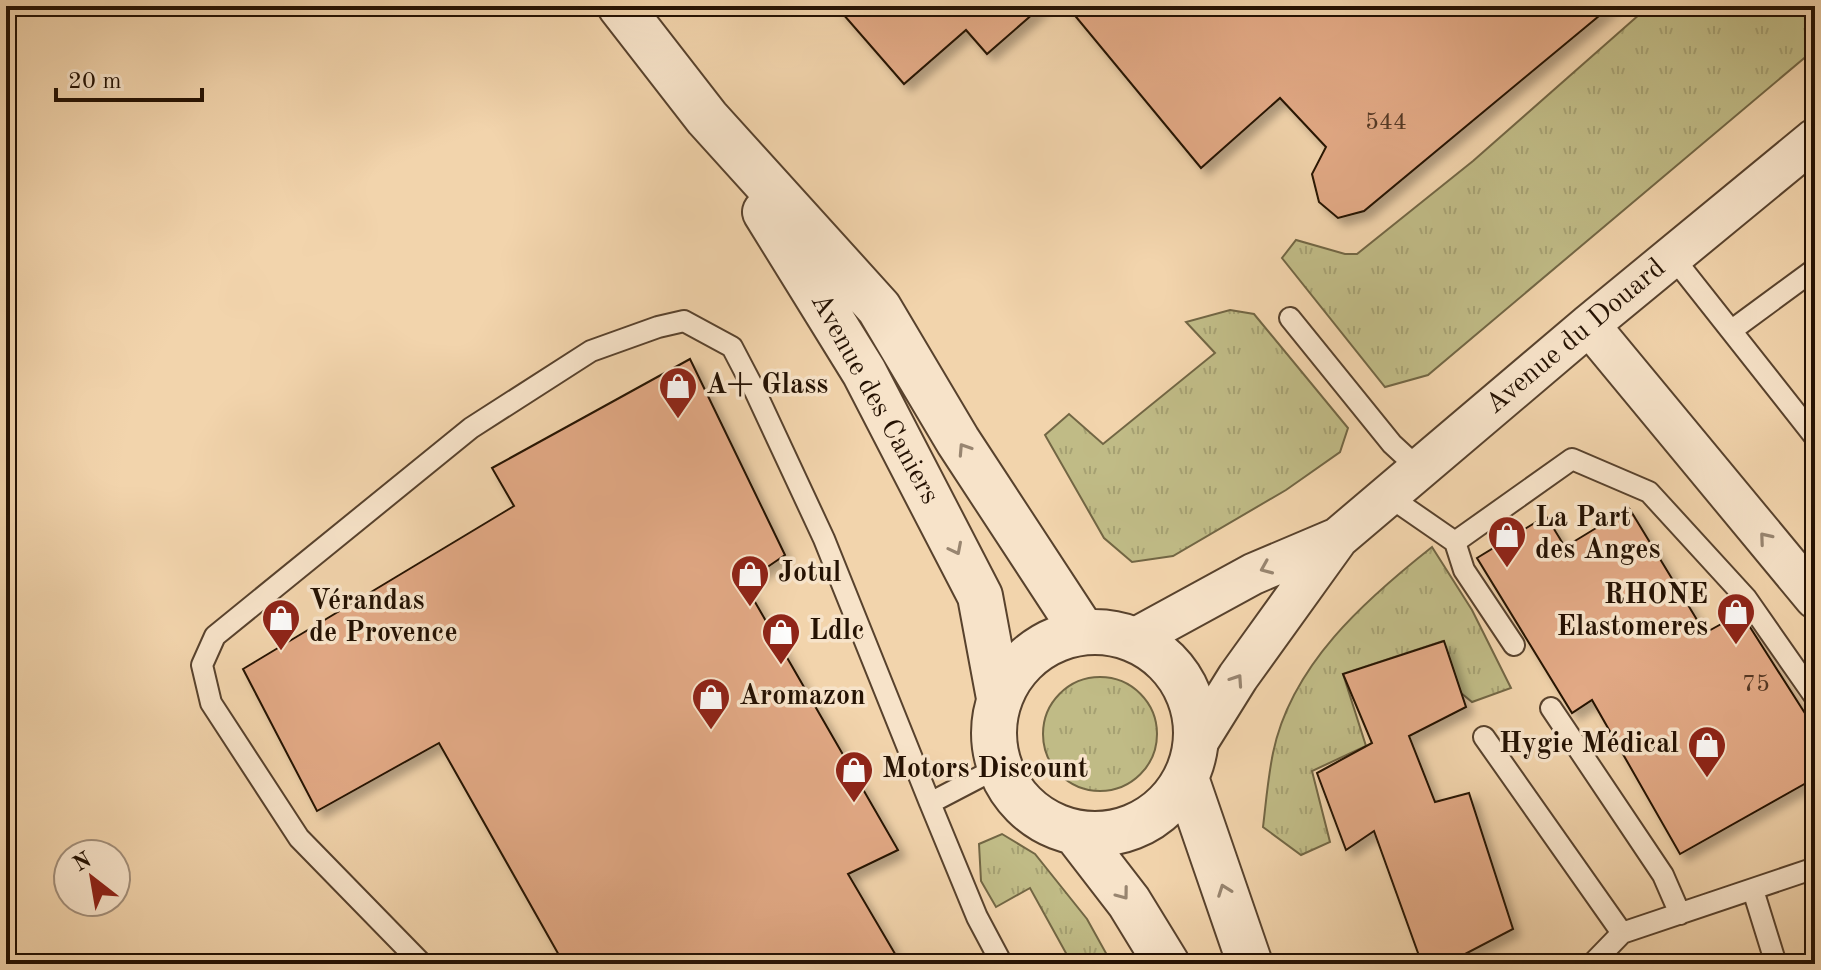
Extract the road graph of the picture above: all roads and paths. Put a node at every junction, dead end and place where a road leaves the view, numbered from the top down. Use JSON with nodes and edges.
{"nodes":[{"id":1,"x":620,"y":6,"type":"edge"},
{"id":2,"x":707,"y":118,"type":"junction"},
{"id":3,"x":1815,"y":139,"type":"edge"},
{"id":4,"x":1672,"y":256,"type":"junction"},
{"id":5,"x":1815,"y":269,"type":"edge"},
{"id":6,"x":1290,"y":318,"type":"dead end"},
{"id":7,"x":1589,"y":325,"type":"junction"},
{"id":8,"x":1732,"y":330,"type":"junction"},
{"id":9,"x":1815,"y":437,"type":"edge"},
{"id":10,"x":1419,"y":469,"type":"junction"},
{"id":11,"x":1387,"y":495,"type":"junction"},
{"id":12,"x":1338,"y":538,"type":"junction"},
{"id":13,"x":1455,"y":542,"type":"junction"},
{"id":14,"x":1815,"y":598,"type":"edge"},
{"id":15,"x":1083,"y":632,"type":"junction"},
{"id":16,"x":1134,"y":639,"type":"junction"},
{"id":17,"x":1514,"y":645,"type":"dead end"},
{"id":18,"x":1815,"y":697,"type":"edge"},
{"id":19,"x":999,"y":698,"type":"junction"},
{"id":20,"x":1551,"y":708,"type":"dead end"},
{"id":21,"x":1484,"y":737,"type":"dead end"},
{"id":22,"x":1191,"y":762,"type":"junction"},
{"id":23,"x":999,"y":767,"type":"junction"},
{"id":24,"x":930,"y":803,"type":"junction"},
{"id":25,"x":1075,"y":832,"type":"junction"},
{"id":26,"x":1815,"y":868,"type":"edge"},
{"id":27,"x":1753,"y":890,"type":"junction"},
{"id":28,"x":1680,"y":914,"type":"junction"},
{"id":29,"x":1622,"y":933,"type":"junction"},
{"id":30,"x":422,"y":964,"type":"edge"},
{"id":31,"x":1002,"y":964,"type":"edge"},
{"id":32,"x":1167,"y":964,"type":"edge"},
{"id":33,"x":1250,"y":964,"type":"edge"},
{"id":34,"x":1592,"y":964,"type":"edge"},
{"id":35,"x":1776,"y":964,"type":"edge"}],
"edges":[{"from":1,"to":2,"type":"street","name":"Avenue des Caniers"},
{"from":15,"to":2,"type":"street","name":"Avenue des Caniers","one_way":true},
{"from":2,"to":19,"type":"street","name":"Avenue des Caniers","one_way":true},
{"from":3,"to":4,"type":"street","name":"Avenue du Douard"},
{"from":4,"to":7,"type":"street","name":"Avenue du Douard"},
{"from":4,"to":8,"type":"lane"},
{"from":5,"to":8,"type":"lane"},
{"from":6,"to":10,"type":"lane"},
{"from":7,"to":10,"type":"street","name":"Avenue du Douard"},
{"from":14,"to":7,"type":"street","one_way":true},
{"from":8,"to":9,"type":"lane"},
{"from":10,"to":11,"type":"street","name":"Avenue du Douard"},
{"from":11,"to":12,"type":"street","name":"Avenue du Douard"},
{"from":11,"to":13,"type":"lane"},
{"from":12,"to":16,"type":"street","name":"Avenue du Douard","one_way":true},
{"from":22,"to":12,"type":"street","name":"Avenue du Douard","one_way":true},
{"from":13,"to":17,"type":"lane"},
{"from":13,"to":18,"type":"lane"},
{"from":15,"to":16,"type":"street"},
{"from":15,"to":19,"type":"street"},
{"from":16,"to":22,"type":"street"},
{"from":19,"to":23,"type":"street"},
{"from":20,"to":28,"type":"lane"},
{"from":21,"to":29,"type":"lane"},
{"from":22,"to":25,"type":"street"},
{"from":33,"to":22,"type":"street","one_way":true},
{"from":23,"to":24,"type":"lane"},
{"from":23,"to":25,"type":"street"},
{"from":24,"to":30,"type":"lane"},
{"from":24,"to":31,"type":"lane"},
{"from":25,"to":32,"type":"street","one_way":true},
{"from":26,"to":27,"type":"lane"},
{"from":27,"to":28,"type":"lane"},
{"from":27,"to":35,"type":"lane"},
{"from":28,"to":29,"type":"lane"},
{"from":29,"to":34,"type":"lane"}]}
